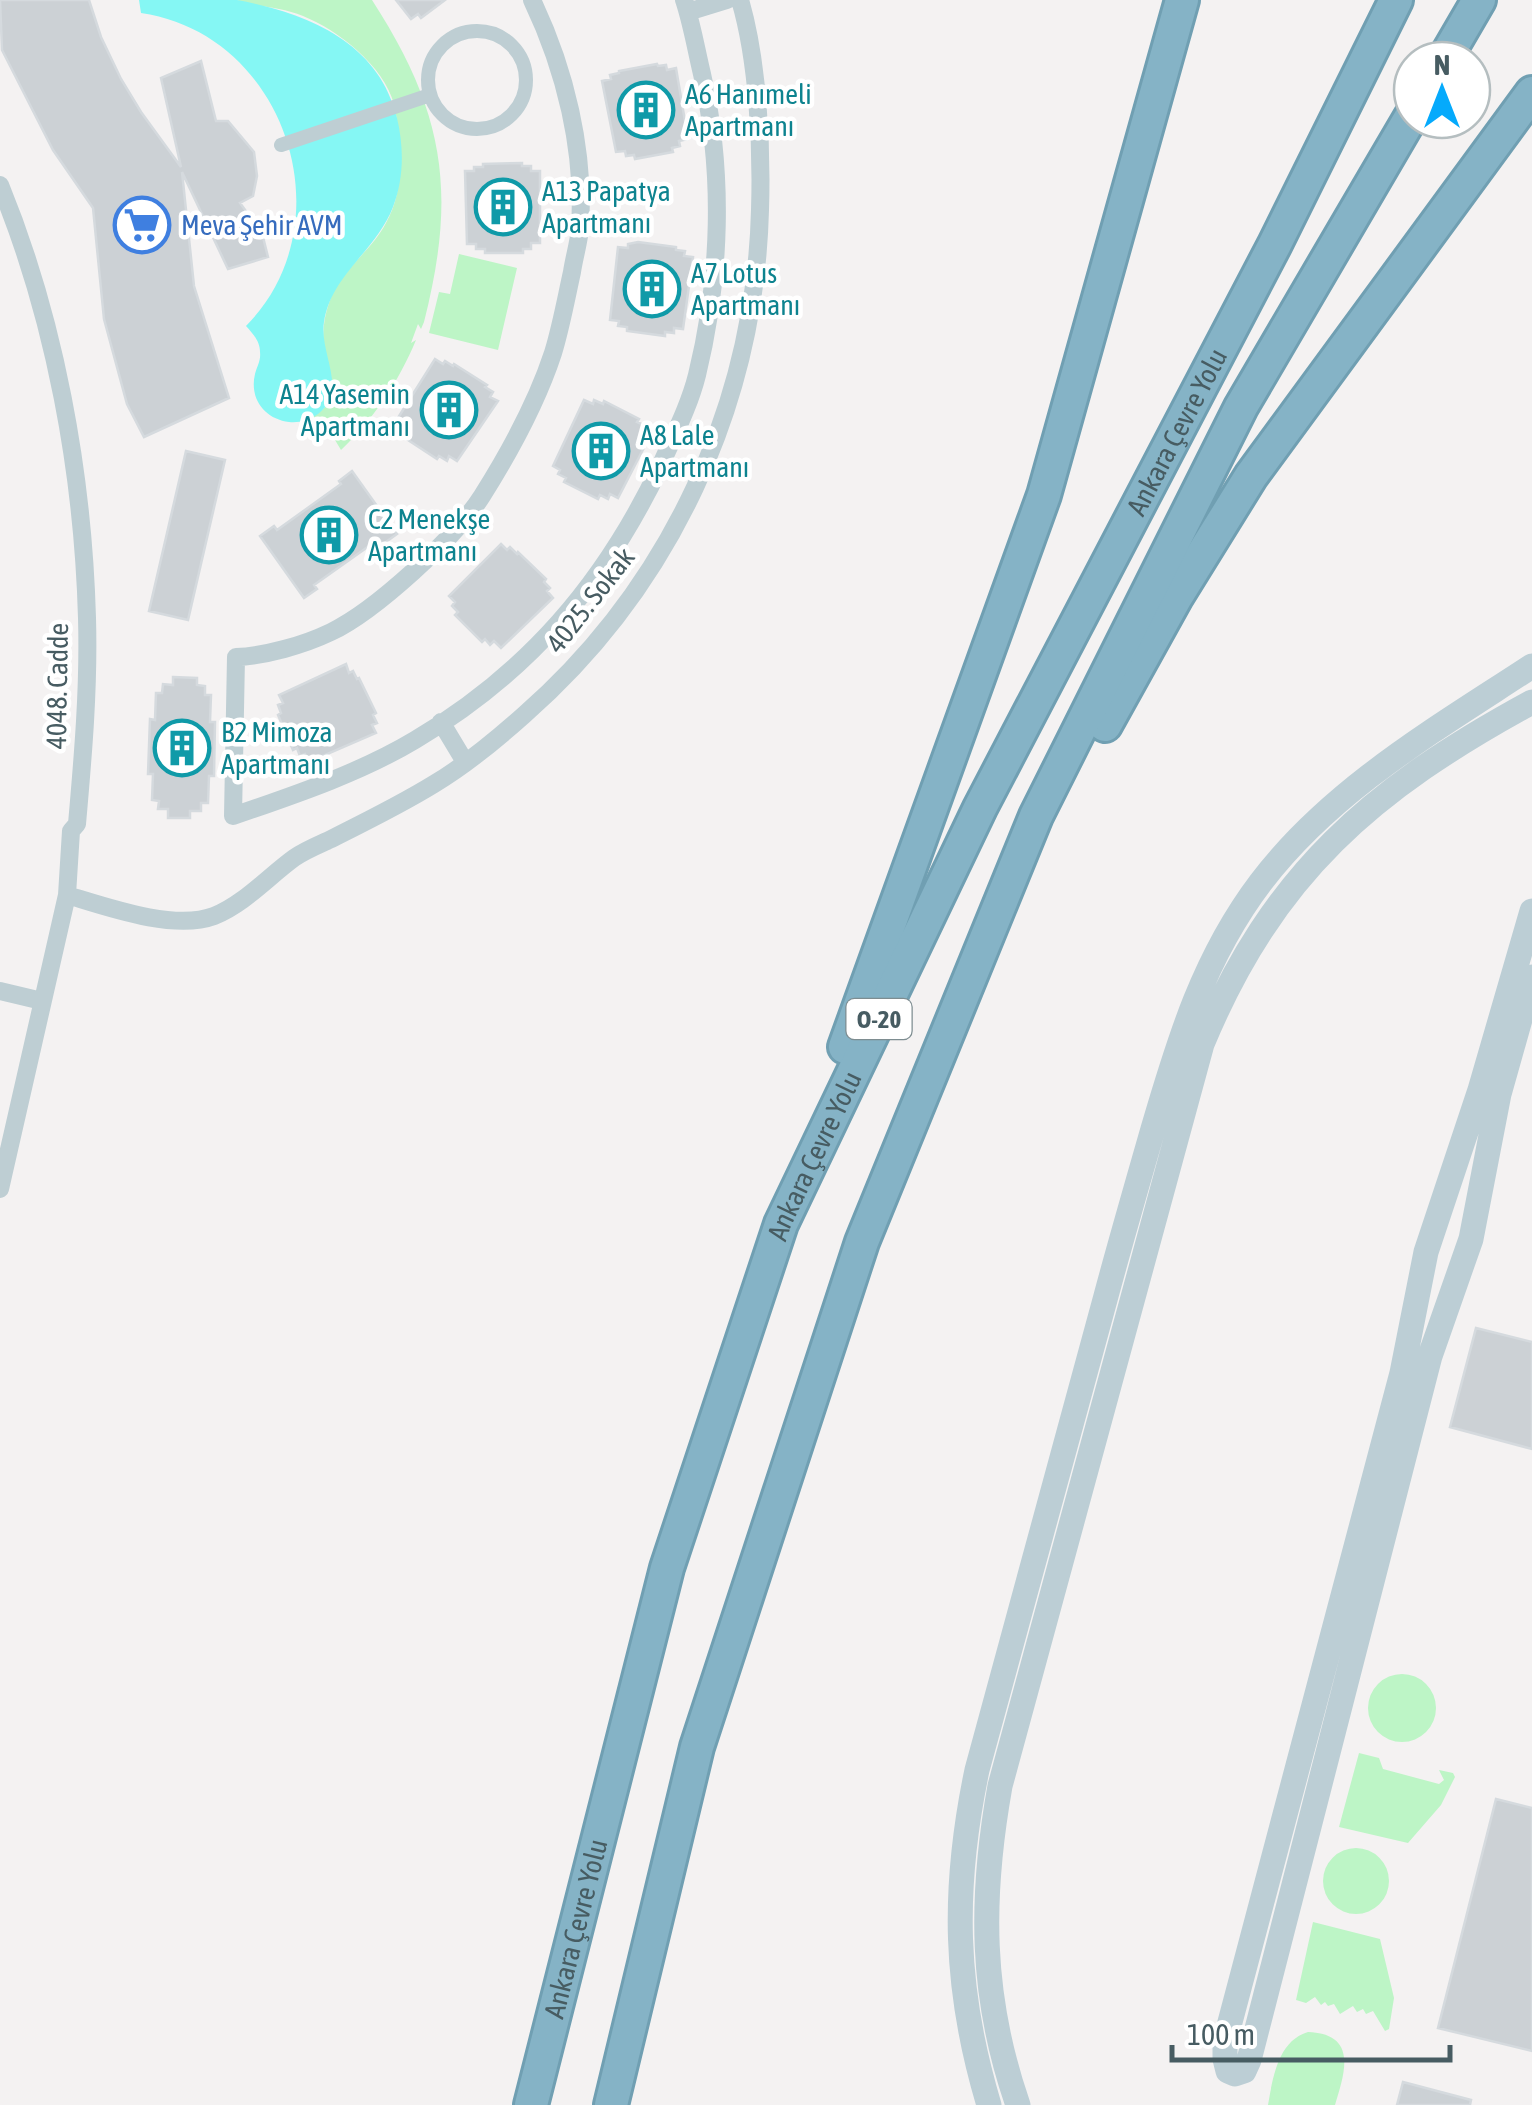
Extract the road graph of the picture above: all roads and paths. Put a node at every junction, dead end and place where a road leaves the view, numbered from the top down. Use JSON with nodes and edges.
{"nodes":[{"id":1,"x":532,"y":0,"type":"edge"},
{"id":2,"x":727,"y":0,"type":"edge"},
{"id":3,"x":740,"y":0,"type":"edge"},
{"id":4,"x":1182,"y":0,"type":"edge"},
{"id":5,"x":1396,"y":0,"type":"edge"},
{"id":6,"x":1479,"y":0,"type":"edge"},
{"id":7,"x":686,"y":6,"type":"edge"},
{"id":8,"x":1456,"y":40,"type":"edge"},
{"id":9,"x":1532,"y":94,"type":"edge"},
{"id":10,"x":430,"y":96,"type":"junction"},
{"id":11,"x":1397,"y":140,"type":"edge"},
{"id":12,"x":283,"y":144,"type":"dead end"},
{"id":13,"x":2,"y":194,"type":"edge"},
{"id":14,"x":1532,"y":666,"type":"edge"},
{"id":15,"x":1532,"y":702,"type":"edge"},
{"id":16,"x":441,"y":722,"type":"junction"},
{"id":17,"x":465,"y":762,"type":"junction"},
{"id":18,"x":1036,"y":816,"type":"junction"},
{"id":19,"x":67,"y":895,"type":"junction"},
{"id":20,"x":1532,"y":910,"type":"edge"},
{"id":21,"x":1532,"y":978,"type":"edge"},
{"id":22,"x":0,"y":992,"type":"edge"},
{"id":23,"x":42,"y":1002,"type":"junction"},
{"id":24,"x":0,"y":1189,"type":"edge"},
{"id":25,"x":781,"y":1224,"type":"junction"},
{"id":26,"x":1426,"y":1252,"type":"junction"},
{"id":27,"x":1463,"y":1265,"type":"junction"},
{"id":28,"x":532,"y":2105,"type":"edge"},
{"id":29,"x":610,"y":2105,"type":"edge"},
{"id":30,"x":989,"y":2105,"type":"edge"},
{"id":31,"x":1018,"y":2105,"type":"edge"}],
"edges":[{"from":1,"to":16,"type":"street"},
{"from":2,"to":7,"type":"street"},
{"from":3,"to":17,"type":"street","name":"4025. Sokak"},
{"from":4,"to":25,"type":"highway"},
{"from":5,"to":25,"type":"highway","name":"Ankara Çevre Yolu","number":"O-20"},
{"from":6,"to":8,"type":"highway"},
{"from":7,"to":16,"type":"street"},
{"from":9,"to":18,"type":"highway"},
{"from":10,"to":10,"type":"street"},
{"from":10,"to":12,"type":"street"},
{"from":11,"to":18,"type":"highway","name":"Ankara Çevre Yolu","number":"O-20"},
{"from":13,"to":19,"type":"street","name":"4048. Cadde"},
{"from":14,"to":30,"type":"main road"},
{"from":15,"to":31,"type":"main road"},
{"from":16,"to":17,"type":"street"},
{"from":17,"to":19,"type":"street","name":"4025. Sokak"},
{"from":18,"to":29,"type":"highway","name":"Ankara Çevre Yolu","number":"O-20"},
{"from":19,"to":23,"type":"street","name":"4048. Cadde"},
{"from":20,"to":26,"type":"main road"},
{"from":21,"to":27,"type":"main road"},
{"from":22,"to":23,"type":"street"},
{"from":23,"to":24,"type":"street","name":"4048. Cadde"},
{"from":25,"to":28,"type":"highway","name":"Ankara Çevre Yolu","number":"O-20"},
{"from":26,"to":27,"type":"main road"},
{"from":26,"to":27,"type":"main road"}]}
